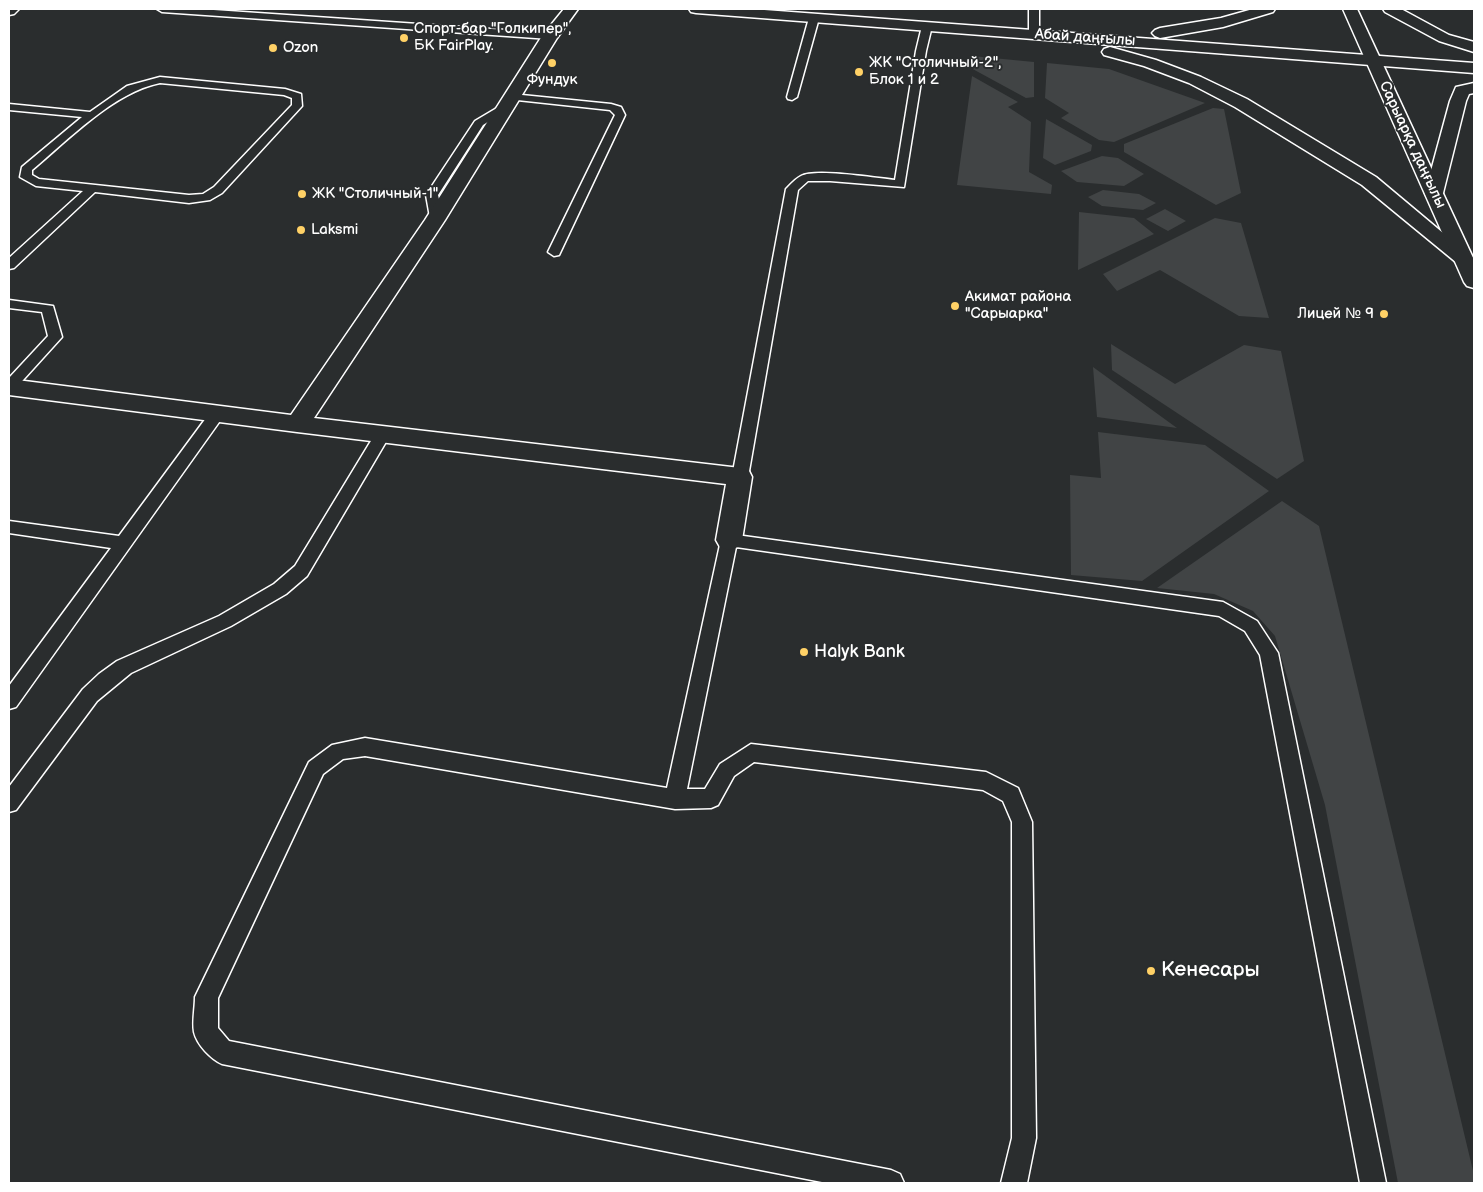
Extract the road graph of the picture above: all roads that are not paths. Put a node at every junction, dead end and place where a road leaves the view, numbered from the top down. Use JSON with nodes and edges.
{"nodes":[{"id":1,"x":12,"y":9,"type":"edge"},
{"id":2,"x":162,"y":9,"type":"edge"},
{"id":3,"x":572,"y":9,"type":"edge"},
{"id":4,"x":696,"y":9,"type":"edge"},
{"id":5,"x":1034,"y":9,"type":"edge"},
{"id":6,"x":1268,"y":9,"type":"edge"},
{"id":7,"x":1350,"y":9,"type":"edge"},
{"id":8,"x":1390,"y":9,"type":"edge"},
{"id":9,"x":9,"y":11,"type":"edge"},
{"id":10,"x":814,"y":18,"type":"junction"},
{"id":11,"x":927,"y":26,"type":"junction"},
{"id":12,"x":1034,"y":34,"type":"junction"},
{"id":13,"x":550,"y":36,"type":"junction"},
{"id":14,"x":1056,"y":36,"type":"junction"},
{"id":15,"x":1098,"y":39,"type":"junction"},
{"id":16,"x":1474,"y":47,"type":"edge"},
{"id":17,"x":1372,"y":60,"type":"junction"},
{"id":18,"x":1474,"y":68,"type":"edge"},
{"id":19,"x":1474,"y":88,"type":"edge"},
{"id":20,"x":792,"y":97,"type":"dead end"},
{"id":21,"x":510,"y":101,"type":"junction"},
{"id":22,"x":9,"y":107,"type":"edge"},
{"id":23,"x":92,"y":115,"type":"junction"},
{"id":24,"x":92,"y":189,"type":"junction"},
{"id":25,"x":1434,"y":193,"type":"junction"},
{"id":26,"x":554,"y":252,"type":"dead end"},
{"id":27,"x":1464,"y":259,"type":"junction"},
{"id":28,"x":9,"y":265,"type":"edge"},
{"id":29,"x":1474,"y":282,"type":"edge"},
{"id":30,"x":9,"y":304,"type":"edge"},
{"id":31,"x":9,"y":387,"type":"edge"},
{"id":32,"x":217,"y":414,"type":"junction"},
{"id":33,"x":297,"y":424,"type":"junction"},
{"id":34,"x":382,"y":435,"type":"junction"},
{"id":35,"x":740,"y":477,"type":"junction"},
{"id":36,"x":9,"y":527,"type":"edge"},
{"id":37,"x":729,"y":540,"type":"junction"},
{"id":38,"x":124,"y":543,"type":"junction"},
{"id":39,"x":9,"y":700,"type":"edge"},
{"id":40,"x":676,"y":799,"type":"junction"},
{"id":41,"x":9,"y":803,"type":"edge"},
{"id":42,"x":891,"y":1183,"type":"edge"},
{"id":43,"x":1014,"y":1183,"type":"edge"},
{"id":44,"x":1373,"y":1183,"type":"edge"}],
"edges":[{"from":1,"to":9,"type":"street"},
{"from":2,"to":13,"type":"lane"},
{"from":3,"to":13,"type":"street"},
{"from":4,"to":10,"type":"street","name":"Абай даңғылы"},
{"from":5,"to":12,"type":"lane"},
{"from":6,"to":15,"type":"street"},
{"from":7,"to":17,"type":"street","name":"Сарыарқа даңғылы"},
{"from":8,"to":16,"type":"street"},
{"from":10,"to":11,"type":"street","name":"Абай даңғылы"},
{"from":10,"to":20,"type":"lane"},
{"from":11,"to":12,"type":"street","name":"Абай даңғылы"},
{"from":11,"to":35,"type":"lane"},
{"from":12,"to":14,"type":"street","name":"Абай даңғылы"},
{"from":13,"to":21,"type":"street"},
{"from":14,"to":15,"type":"street","name":"Абай даңғылы"},
{"from":14,"to":27,"type":"street"},
{"from":15,"to":17,"type":"street","name":"Абай даңғылы"},
{"from":17,"to":18,"type":"street","name":"Абай даңғылы"},
{"from":17,"to":25,"type":"street","name":"Сарыарқа даңғылы"},
{"from":19,"to":25,"type":"street"},
{"from":21,"to":26,"type":"lane"},
{"from":21,"to":33,"type":"street"},
{"from":22,"to":23,"type":"lane"},
{"from":23,"to":24,"type":"lane"},
{"from":23,"to":24,"type":"lane"},
{"from":24,"to":28,"type":"lane"},
{"from":25,"to":27,"type":"street","name":"Сарыарқа даңғылы"},
{"from":27,"to":29,"type":"street","name":"Сарыарқа даңғылы"},
{"from":30,"to":31,"type":"lane"},
{"from":31,"to":32,"type":"street"},
{"from":32,"to":33,"type":"street"},
{"from":32,"to":38,"type":"lane"},
{"from":33,"to":34,"type":"street"},
{"from":34,"to":35,"type":"street"},
{"from":34,"to":41,"type":"lane"},
{"from":35,"to":37,"type":"street"},
{"from":36,"to":38,"type":"lane"},
{"from":37,"to":40,"type":"lane"},
{"from":37,"to":44,"type":"lane"},
{"from":38,"to":39,"type":"lane"},
{"from":40,"to":42,"type":"lane"},
{"from":40,"to":43,"type":"lane"}]}
